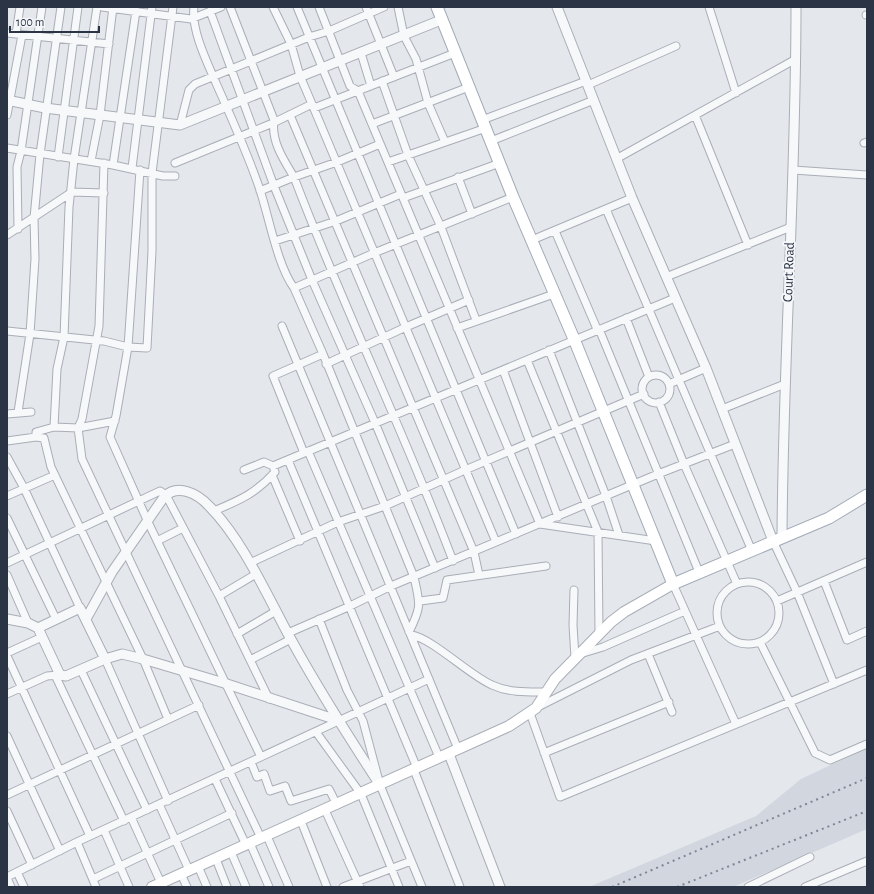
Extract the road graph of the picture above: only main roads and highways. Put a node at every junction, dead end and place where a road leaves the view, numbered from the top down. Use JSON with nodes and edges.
{"nodes":[{"id":1,"x":437,"y":7,"type":"edge"},
{"id":2,"x":867,"y":495,"type":"edge"},
{"id":3,"x":674,"y":584,"type":"junction"},
{"id":4,"x":161,"y":885,"type":"edge"}],
"edges":[{"from":1,"to":3,"type":"main road"},
{"from":2,"to":3,"type":"main road"},
{"from":3,"to":4,"type":"main road"}]}
